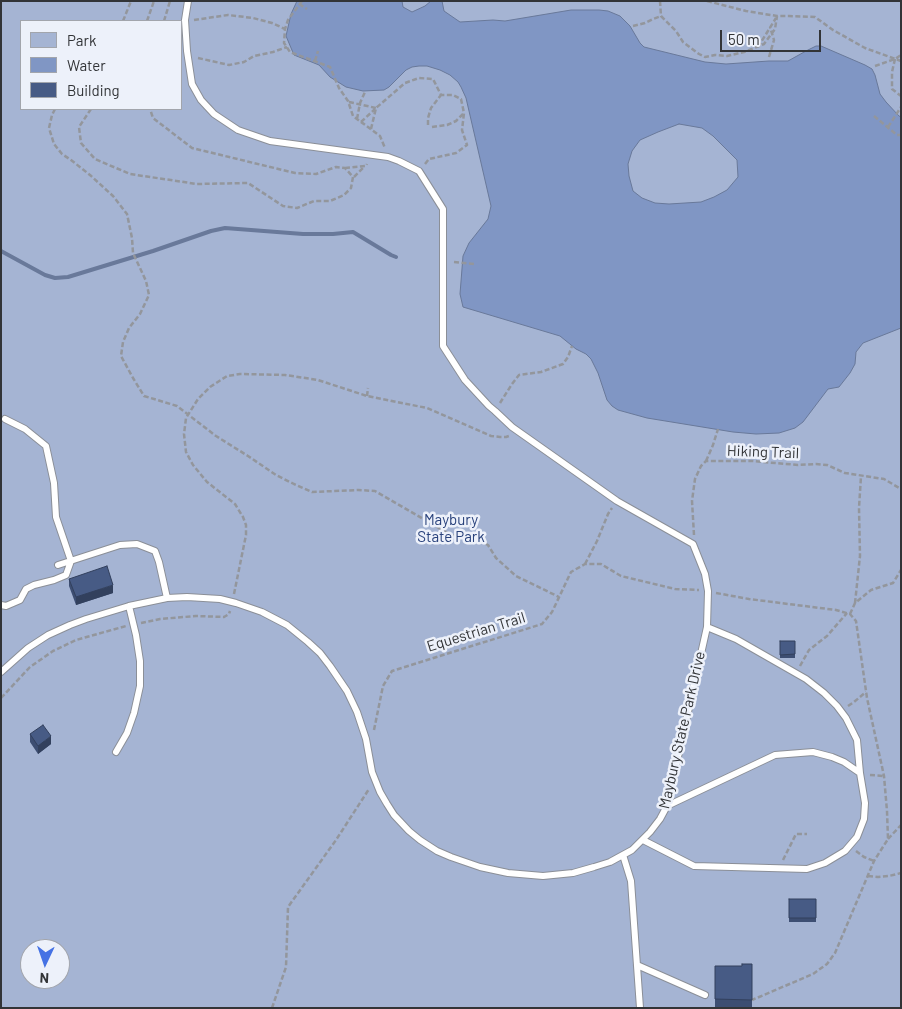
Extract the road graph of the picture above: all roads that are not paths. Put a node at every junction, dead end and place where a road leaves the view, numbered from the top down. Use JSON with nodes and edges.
{"nodes":[{"id":1,"x":188,"y":1,"type":"edge"},
{"id":2,"x":5,"y":419,"type":"dead end"},
{"id":3,"x":71,"y":561,"type":"junction"},
{"id":4,"x":58,"y":566,"type":"dead end"},
{"id":5,"x":167,"y":598,"type":"junction"},
{"id":6,"x":1,"y":605,"type":"edge"},
{"id":7,"x":129,"y":606,"type":"junction"},
{"id":8,"x":707,"y":627,"type":"junction"},
{"id":9,"x":1,"y":672,"type":"edge"},
{"id":10,"x":116,"y":752,"type":"dead end"},
{"id":11,"x":860,"y":773,"type":"junction"},
{"id":12,"x":667,"y":806,"type":"junction"},
{"id":13,"x":643,"y":840,"type":"junction"},
{"id":14,"x":623,"y":856,"type":"junction"},
{"id":15,"x":637,"y":965,"type":"junction"},
{"id":16,"x":705,"y":995,"type":"dead end"},
{"id":17,"x":640,"y":1008,"type":"edge"}],
"edges":[{"from":1,"to":8,"type":"lane","name":"Maybury State Park Drive"},
{"from":2,"to":3,"type":"lane"},
{"from":3,"to":4,"type":"lane"},
{"from":3,"to":5,"type":"lane"},
{"from":3,"to":6,"type":"lane"},
{"from":5,"to":7,"type":"lane","name":"Maybury State Park Drive"},
{"from":5,"to":14,"type":"lane","name":"Maybury State Park Drive"},
{"from":7,"to":9,"type":"lane","name":"Maybury State Park Drive"},
{"from":7,"to":10,"type":"lane"},
{"from":8,"to":11,"type":"lane"},
{"from":8,"to":12,"type":"lane","name":"Maybury State Park Drive"},
{"from":11,"to":12,"type":"lane"},
{"from":11,"to":13,"type":"lane"},
{"from":12,"to":13,"type":"lane","name":"Maybury State Park Drive"},
{"from":13,"to":14,"type":"lane","name":"Maybury State Park Drive"},
{"from":14,"to":15,"type":"lane"},
{"from":15,"to":16,"type":"lane"},
{"from":15,"to":17,"type":"lane"}]}
